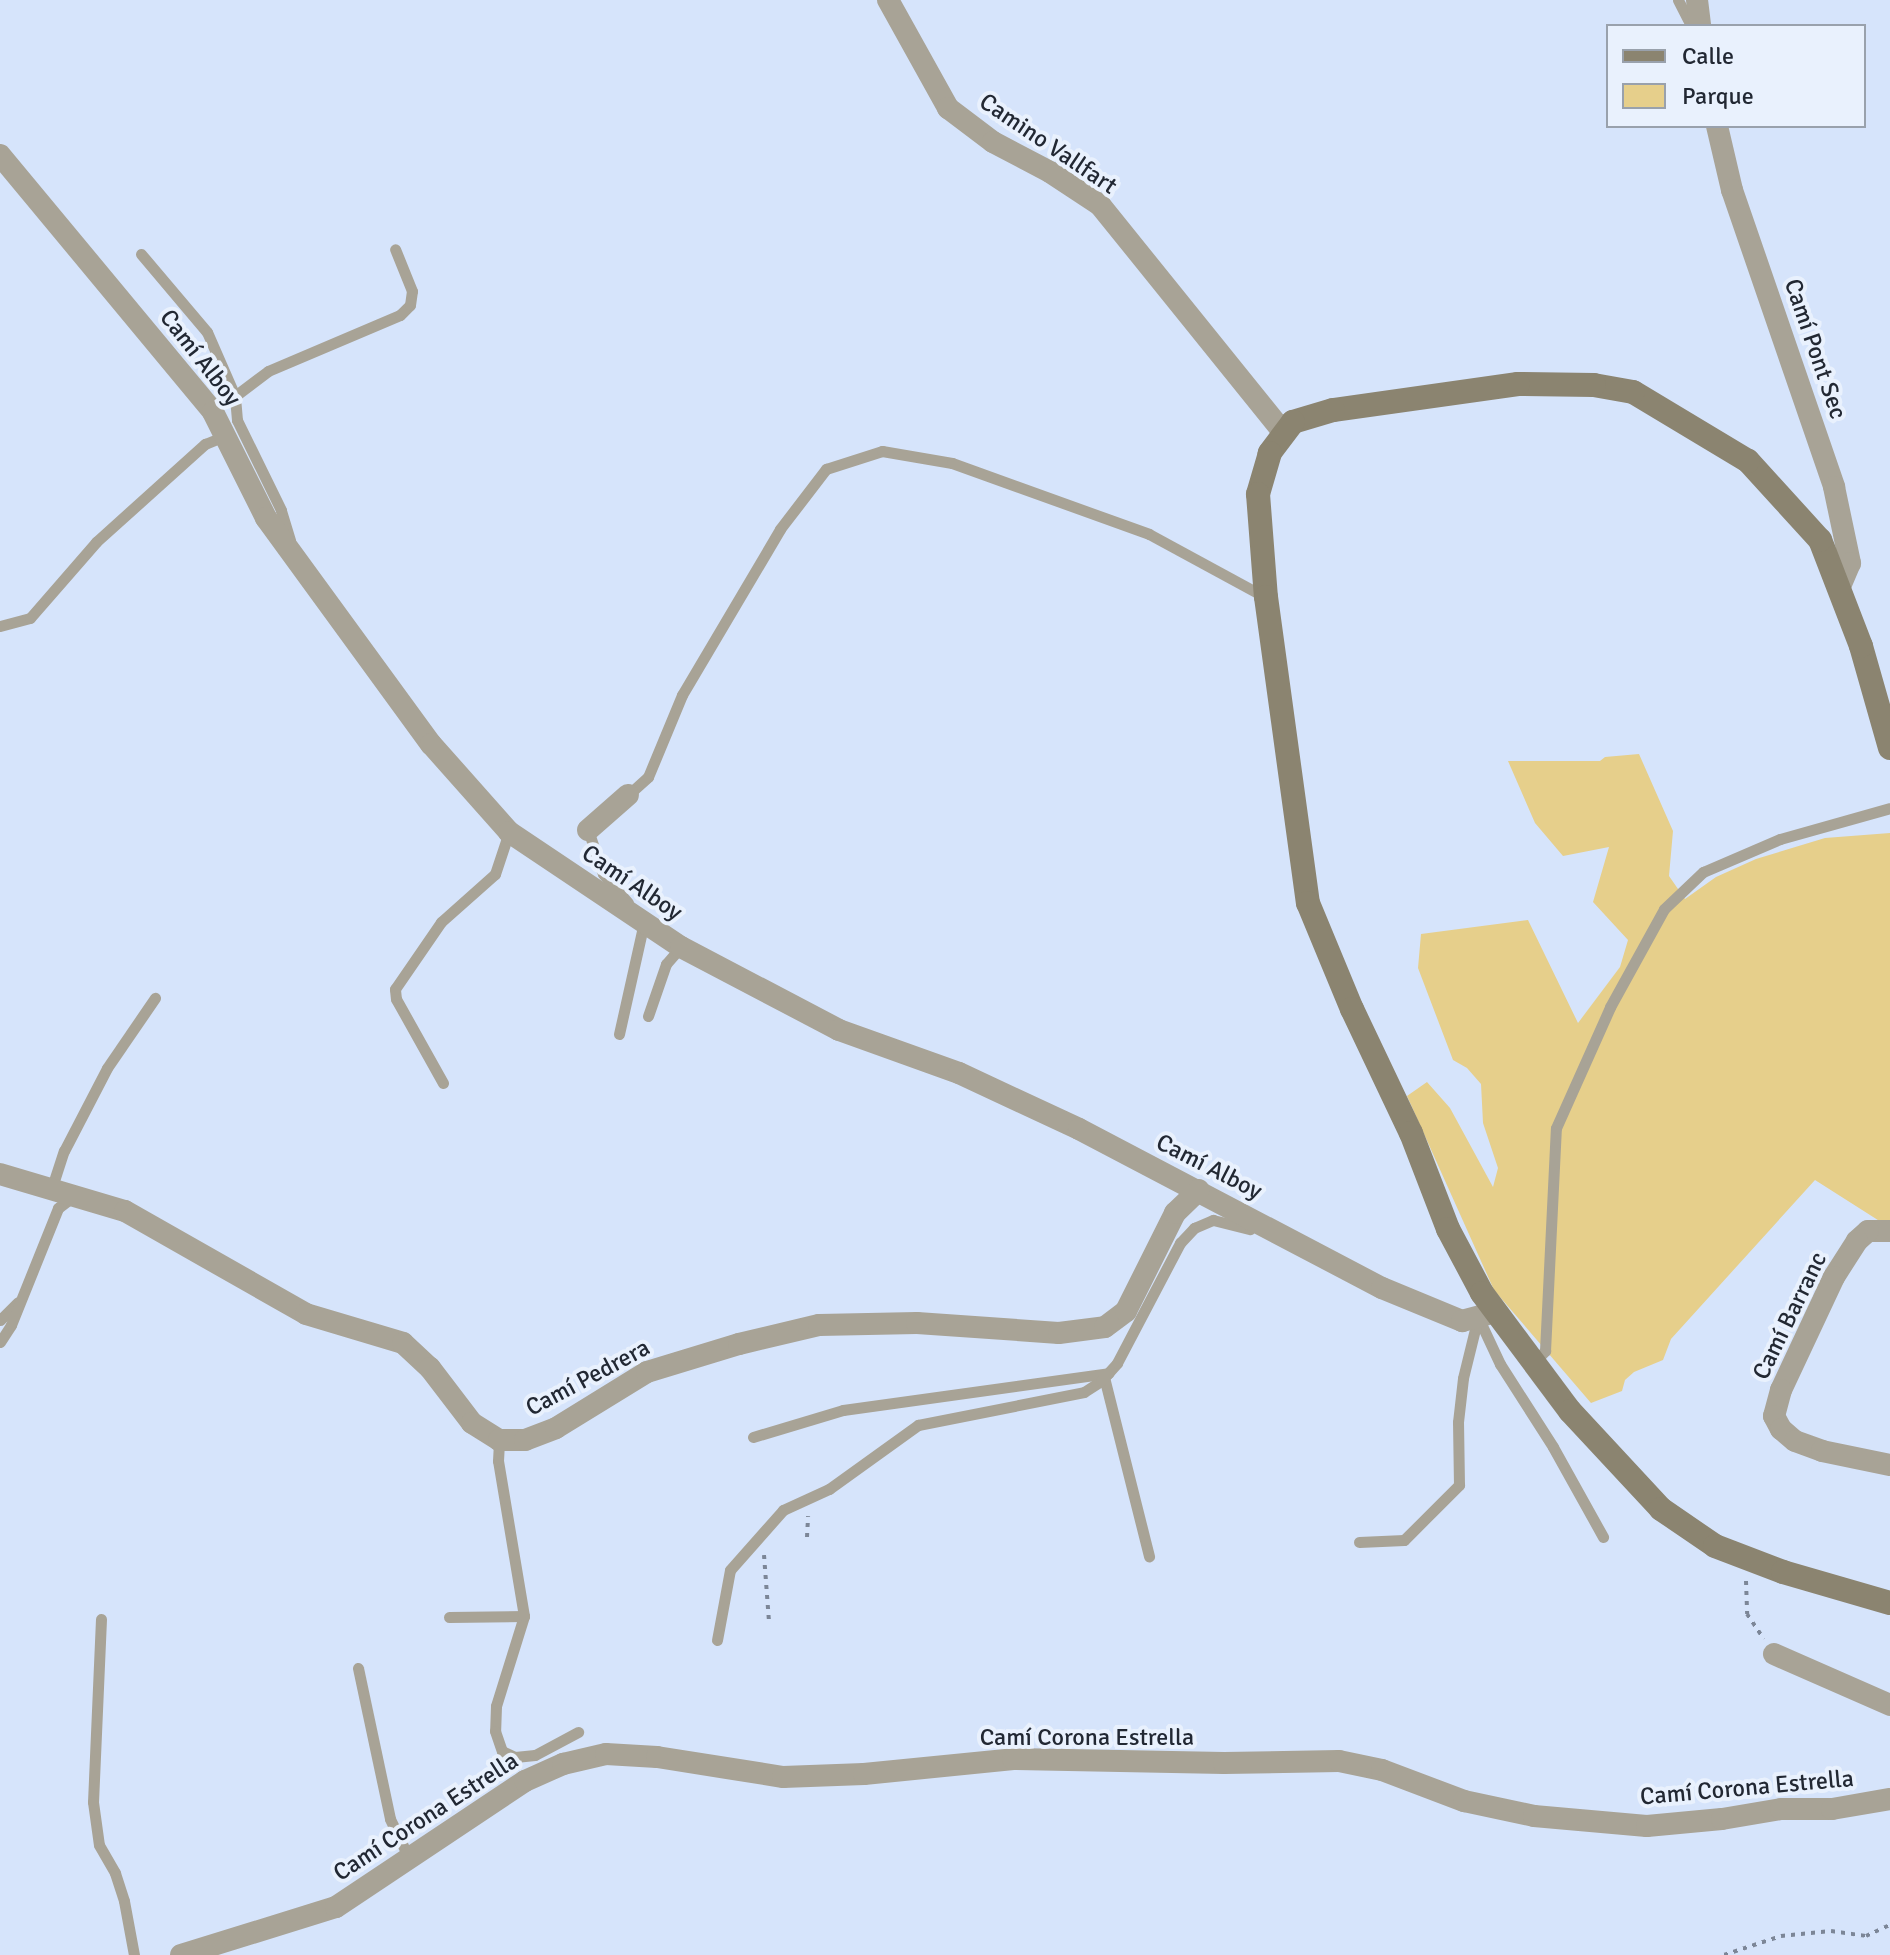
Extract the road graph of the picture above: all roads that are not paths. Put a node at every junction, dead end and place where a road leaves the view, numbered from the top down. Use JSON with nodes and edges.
{"nodes":[{"id":1,"x":888,"y":0,"type":"edge"},
{"id":2,"x":1678,"y":0,"type":"edge"},
{"id":3,"x":1697,"y":0,"type":"edge"},
{"id":4,"x":1690,"y":24,"type":"edge"},
{"id":5,"x":1700,"y":24,"type":"edge"},
{"id":6,"x":1717,"y":128,"type":"edge"},
{"id":7,"x":0,"y":155,"type":"edge"},
{"id":8,"x":395,"y":249,"type":"dead end"},
{"id":9,"x":141,"y":254,"type":"dead end"},
{"id":10,"x":235,"y":396,"type":"junction"},
{"id":11,"x":1285,"y":434,"type":"junction"},
{"id":12,"x":225,"y":436,"type":"junction"},
{"id":13,"x":294,"y":556,"type":"junction"},
{"id":14,"x":1839,"y":589,"type":"junction"},
{"id":15,"x":1266,"y":597,"type":"junction"},
{"id":16,"x":0,"y":626,"type":"edge"},
{"id":17,"x":1890,"y":748,"type":"edge"},
{"id":18,"x":628,"y":795,"type":"joint"},
{"id":19,"x":1890,"y":808,"type":"edge"},
{"id":20,"x":588,"y":830,"type":"joint"},
{"id":21,"x":509,"y":832,"type":"junction"},
{"id":22,"x":645,"y":923,"type":"junction"},
{"id":23,"x":681,"y":947,"type":"junction"},
{"id":24,"x":155,"y":998,"type":"dead end"},
{"id":25,"x":648,"y":1016,"type":"dead end"},
{"id":26,"x":619,"y":1034,"type":"dead end"},
{"id":27,"x":443,"y":1083,"type":"dead end"},
{"id":28,"x":0,"y":1174,"type":"edge"},
{"id":29,"x":52,"y":1187,"type":"junction"},
{"id":30,"x":1199,"y":1190,"type":"junction"},
{"id":31,"x":75,"y":1195,"type":"junction"},
{"id":32,"x":1890,"y":1231,"type":"edge"},
{"id":33,"x":1314,"y":1252,"type":"junction"},
{"id":34,"x":21,"y":1299,"type":"junction"},
{"id":35,"x":1487,"y":1314,"type":"junction"},
{"id":36,"x":0,"y":1320,"type":"edge"},
{"id":37,"x":0,"y":1342,"type":"edge"},
{"id":38,"x":1534,"y":1362,"type":"junction"},
{"id":39,"x":1106,"y":1375,"type":"junction"},
{"id":40,"x":753,"y":1437,"type":"dead end"},
{"id":41,"x":499,"y":1440,"type":"junction"},
{"id":42,"x":1890,"y":1465,"type":"edge"},
{"id":43,"x":1603,"y":1537,"type":"dead end"},
{"id":44,"x":1359,"y":1542,"type":"dead end"},
{"id":45,"x":1149,"y":1556,"type":"dead end"},
{"id":46,"x":1890,"y":1603,"type":"edge"},
{"id":47,"x":524,"y":1616,"type":"junction"},
{"id":48,"x":449,"y":1617,"type":"dead end"},
{"id":49,"x":101,"y":1619,"type":"dead end"},
{"id":50,"x":717,"y":1640,"type":"dead end"},
{"id":51,"x":1774,"y":1654,"type":"road end"},
{"id":52,"x":358,"y":1668,"type":"dead end"},
{"id":53,"x":1890,"y":1705,"type":"edge"},
{"id":54,"x":578,"y":1732,"type":"dead end"},
{"id":55,"x":1890,"y":1799,"type":"edge"},
{"id":56,"x":408,"y":1856,"type":"junction"},
{"id":57,"x":134,"y":1955,"type":"edge"},
{"id":58,"x":181,"y":1955,"type":"edge"}],
"edges":[{"from":1,"to":11,"type":"street","name":"Camino Vallfart"},
{"from":2,"to":4,"type":"lane"},
{"from":3,"to":5,"type":"street"},
{"from":6,"to":14,"type":"street","name":"Camí Pont Sec"},
{"from":7,"to":12,"type":"street","name":"Camí Alboy"},
{"from":8,"to":10,"type":"lane"},
{"from":9,"to":10,"type":"lane"},
{"from":10,"to":13,"type":"lane"},
{"from":11,"to":14,"type":"main road"},
{"from":11,"to":15,"type":"main road"},
{"from":12,"to":13,"type":"street","name":"Camí Alboy"},
{"from":12,"to":16,"type":"lane"},
{"from":13,"to":21,"type":"street","name":"Camí Alboy"},
{"from":14,"to":17,"type":"main road"},
{"from":15,"to":18,"type":"lane"},
{"from":15,"to":35,"type":"main road"},
{"from":18,"to":20,"type":"street"},
{"from":19,"to":38,"type":"lane"},
{"from":20,"to":22,"type":"lane"},
{"from":21,"to":22,"type":"street","name":"Camí Alboy"},
{"from":21,"to":27,"type":"lane"},
{"from":22,"to":23,"type":"street","name":"Camí Alboy"},
{"from":22,"to":26,"type":"lane"},
{"from":23,"to":25,"type":"lane"},
{"from":23,"to":30,"type":"street","name":"Camí Alboy"},
{"from":24,"to":29,"type":"lane"},
{"from":28,"to":29,"type":"street"},
{"from":29,"to":31,"type":"street"},
{"from":30,"to":33,"type":"street","name":"Camí Alboy"},
{"from":30,"to":41,"type":"street","name":"Camí Pedrera"},
{"from":31,"to":34,"type":"lane"},
{"from":31,"to":41,"type":"street"},
{"from":32,"to":42,"type":"street","name":"Camí Barranc"},
{"from":33,"to":35,"type":"street","name":"Camí Alboy"},
{"from":33,"to":39,"type":"lane"},
{"from":34,"to":36,"type":"lane"},
{"from":34,"to":37,"type":"lane"},
{"from":35,"to":38,"type":"main road"},
{"from":35,"to":43,"type":"lane"},
{"from":35,"to":44,"type":"lane"},
{"from":38,"to":46,"type":"main road"},
{"from":39,"to":40,"type":"lane"},
{"from":39,"to":45,"type":"lane"},
{"from":39,"to":50,"type":"lane"},
{"from":41,"to":47,"type":"lane"},
{"from":47,"to":48,"type":"lane"},
{"from":47,"to":54,"type":"lane"},
{"from":49,"to":57,"type":"lane"},
{"from":51,"to":53,"type":"street"},
{"from":52,"to":56,"type":"lane"},
{"from":55,"to":56,"type":"street","name":"Camí Corona Estrella"},
{"from":56,"to":58,"type":"street","name":"Camí Corona Estrella"}]}
